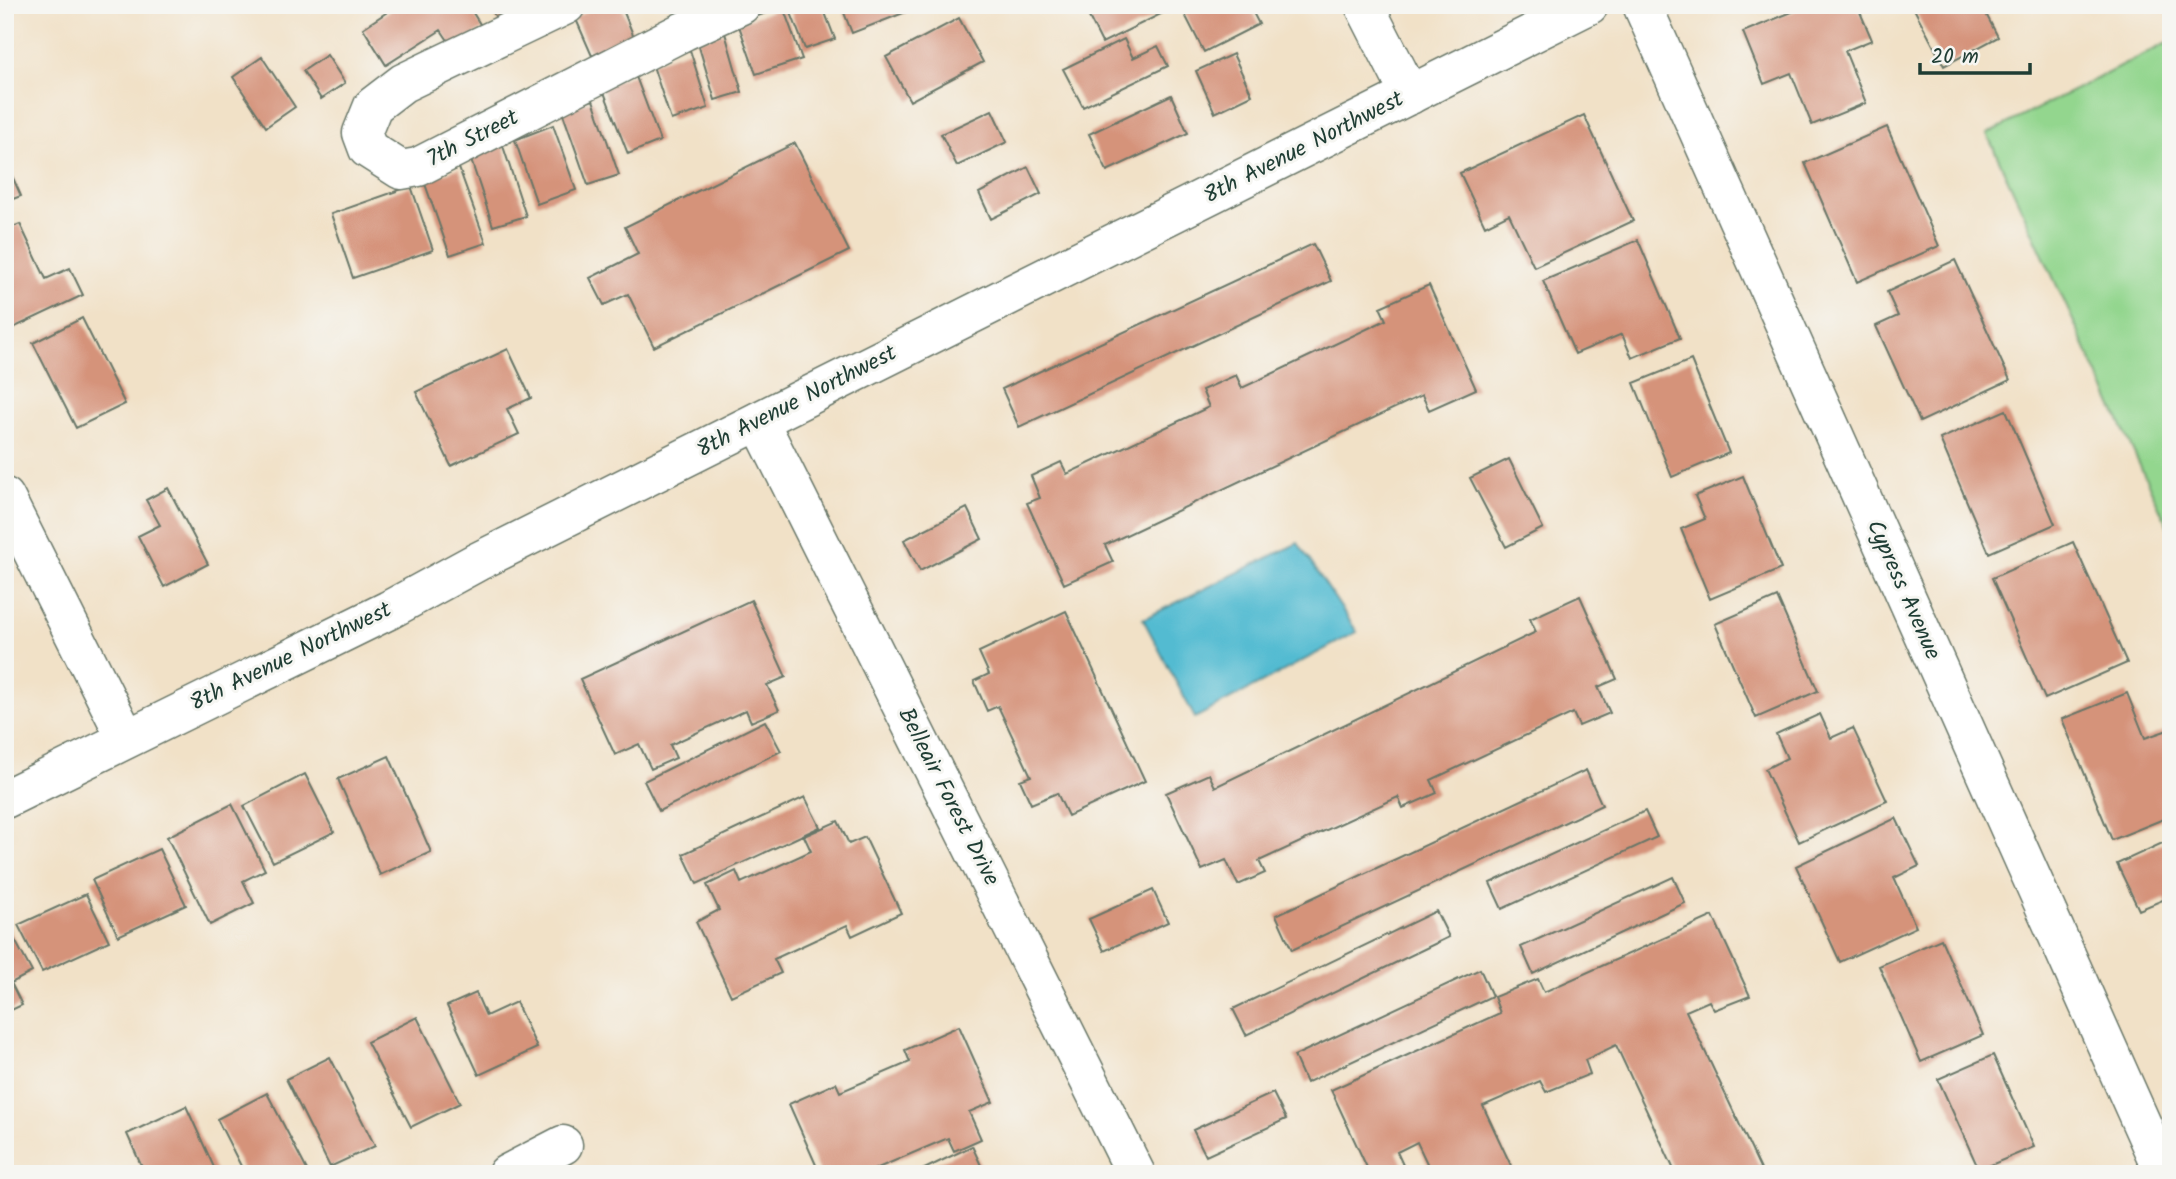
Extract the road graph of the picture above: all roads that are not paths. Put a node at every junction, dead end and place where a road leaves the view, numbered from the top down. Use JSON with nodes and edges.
{"nodes":[{"id":1,"x":566,"y":5,"type":"edge"},
{"id":2,"x":741,"y":5,"type":"edge"},
{"id":3,"x":1364,"y":5,"type":"edge"},
{"id":4,"x":1589,"y":5,"type":"edge"},
{"id":5,"x":1642,"y":5,"type":"edge"},
{"id":6,"x":1410,"y":95,"type":"junction"},
{"id":7,"x":760,"y":421,"type":"junction"},
{"id":8,"x":5,"y":497,"type":"edge"},
{"id":9,"x":126,"y":738,"type":"junction"},
{"id":10,"x":5,"y":799,"type":"edge"},
{"id":11,"x":564,"y":1145,"type":"dead end"},
{"id":12,"x":507,"y":1174,"type":"edge"},
{"id":13,"x":1136,"y":1174,"type":"edge"},
{"id":14,"x":2164,"y":1174,"type":"edge"}],
"edges":[{"from":1,"to":2,"type":"street","name":"7th Street"},
{"from":3,"to":6,"type":"street"},
{"from":4,"to":6,"type":"street","name":"8th Avenue Northwest"},
{"from":5,"to":14,"type":"street","name":"Cypress Avenue"},
{"from":6,"to":7,"type":"street","name":"8th Avenue Northwest"},
{"from":7,"to":9,"type":"street","name":"8th Avenue Northwest"},
{"from":7,"to":13,"type":"street","name":"Belleair Forest Drive"},
{"from":8,"to":9,"type":"street"},
{"from":9,"to":10,"type":"street","name":"8th Avenue Northwest"},
{"from":11,"to":12,"type":"street"}]}
